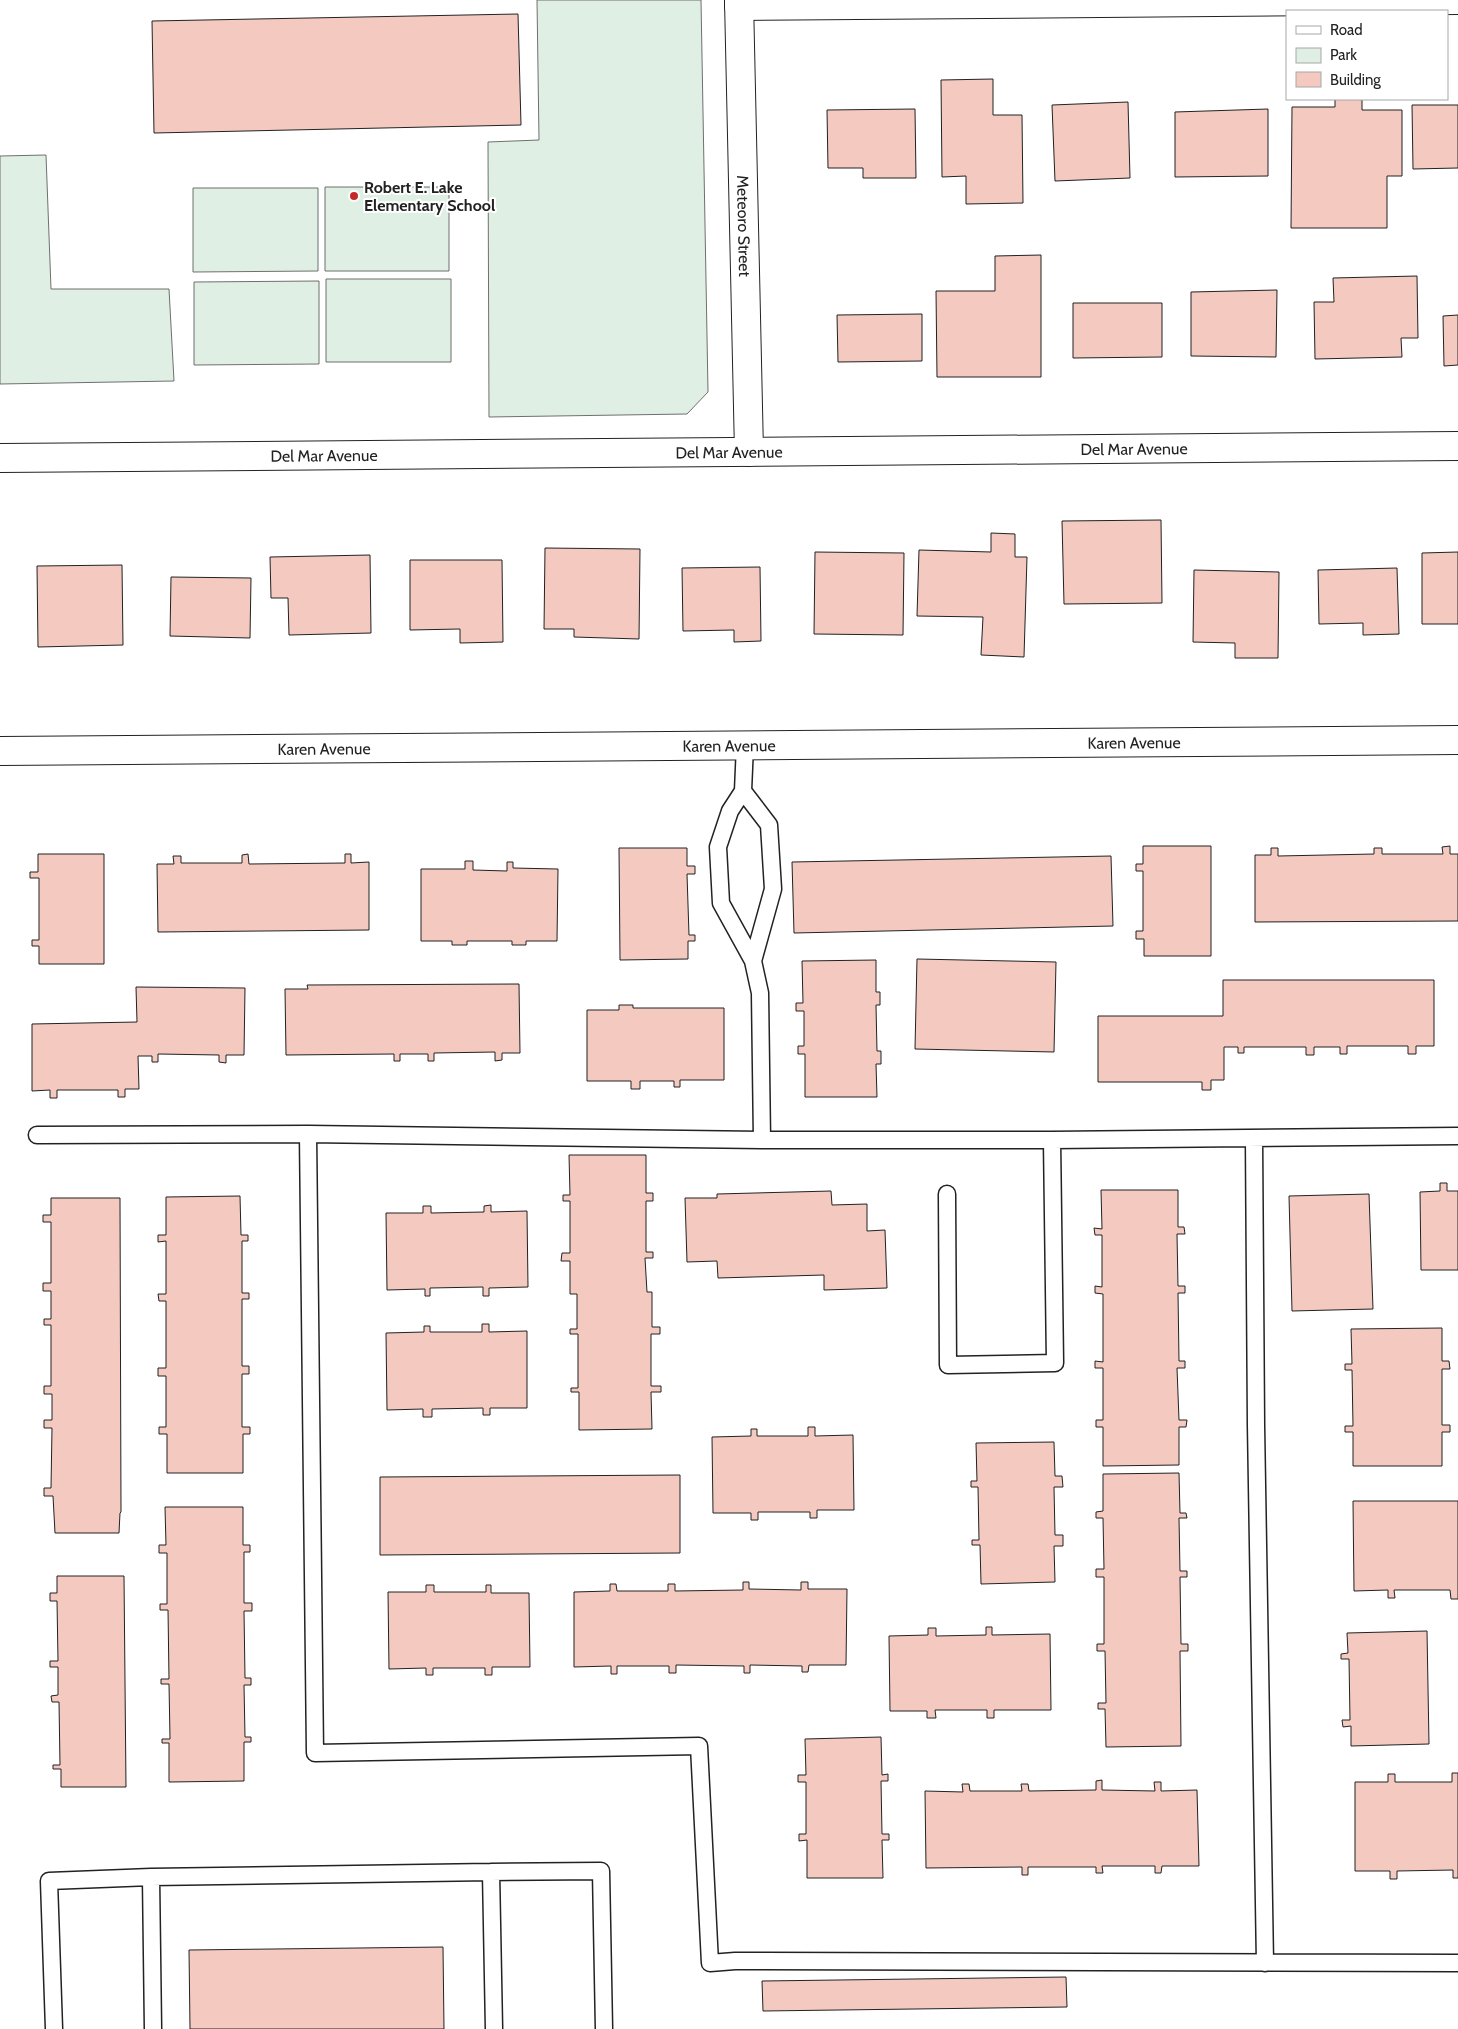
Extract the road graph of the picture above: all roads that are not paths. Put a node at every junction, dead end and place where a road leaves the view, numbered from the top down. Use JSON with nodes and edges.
{"nodes":[{"id":1,"x":1458,"y":0,"type":"edge"},
{"id":2,"x":739,"y":3,"type":"edge"},
{"id":3,"x":1458,"y":446,"type":"edge"},
{"id":4,"x":750,"y":452,"type":"junction"},
{"id":5,"x":0,"y":458,"type":"edge"},
{"id":6,"x":1458,"y":740,"type":"edge"},
{"id":7,"x":745,"y":745,"type":"junction"},
{"id":8,"x":0,"y":751,"type":"edge"},
{"id":9,"x":743,"y":791,"type":"junction"},
{"id":10,"x":753,"y":961,"type":"junction"},
{"id":11,"x":308,"y":1134,"type":"junction"},
{"id":12,"x":37,"y":1135,"type":"dead end"},
{"id":13,"x":1458,"y":1136,"type":"edge"},
{"id":14,"x":1254,"y":1139,"type":"junction"},
{"id":15,"x":762,"y":1140,"type":"junction"},
{"id":16,"x":1052,"y":1140,"type":"junction"},
{"id":17,"x":947,"y":1194,"type":"dead end"},
{"id":18,"x":491,"y":1872,"type":"junction"},
{"id":19,"x":150,"y":1877,"type":"junction"},
{"id":20,"x":1265,"y":1963,"type":"junction"},
{"id":21,"x":1458,"y":1963,"type":"edge"},
{"id":22,"x":54,"y":2029,"type":"edge"},
{"id":23,"x":153,"y":2029,"type":"edge"},
{"id":24,"x":494,"y":2029,"type":"edge"},
{"id":25,"x":604,"y":2029,"type":"edge"}],
"edges":[{"from":1,"to":2,"type":"street"},
{"from":2,"to":4,"type":"street","name":"Meteoro Street"},
{"from":3,"to":4,"type":"street","name":"Del Mar Avenue"},
{"from":4,"to":5,"type":"street","name":"Del Mar Avenue"},
{"from":6,"to":7,"type":"street","name":"Karen Avenue"},
{"from":7,"to":8,"type":"street","name":"Karen Avenue"},
{"from":7,"to":9,"type":"lane"},
{"from":9,"to":10,"type":"lane"},
{"from":9,"to":10,"type":"lane"},
{"from":10,"to":15,"type":"lane"},
{"from":11,"to":12,"type":"lane"},
{"from":11,"to":15,"type":"lane"},
{"from":11,"to":20,"type":"lane"},
{"from":13,"to":14,"type":"lane"},
{"from":14,"to":16,"type":"lane"},
{"from":14,"to":20,"type":"lane"},
{"from":15,"to":16,"type":"lane"},
{"from":16,"to":17,"type":"lane"},
{"from":18,"to":19,"type":"lane"},
{"from":18,"to":24,"type":"lane"},
{"from":18,"to":25,"type":"lane"},
{"from":19,"to":22,"type":"lane"},
{"from":19,"to":23,"type":"lane"},
{"from":20,"to":21,"type":"lane"}]}
